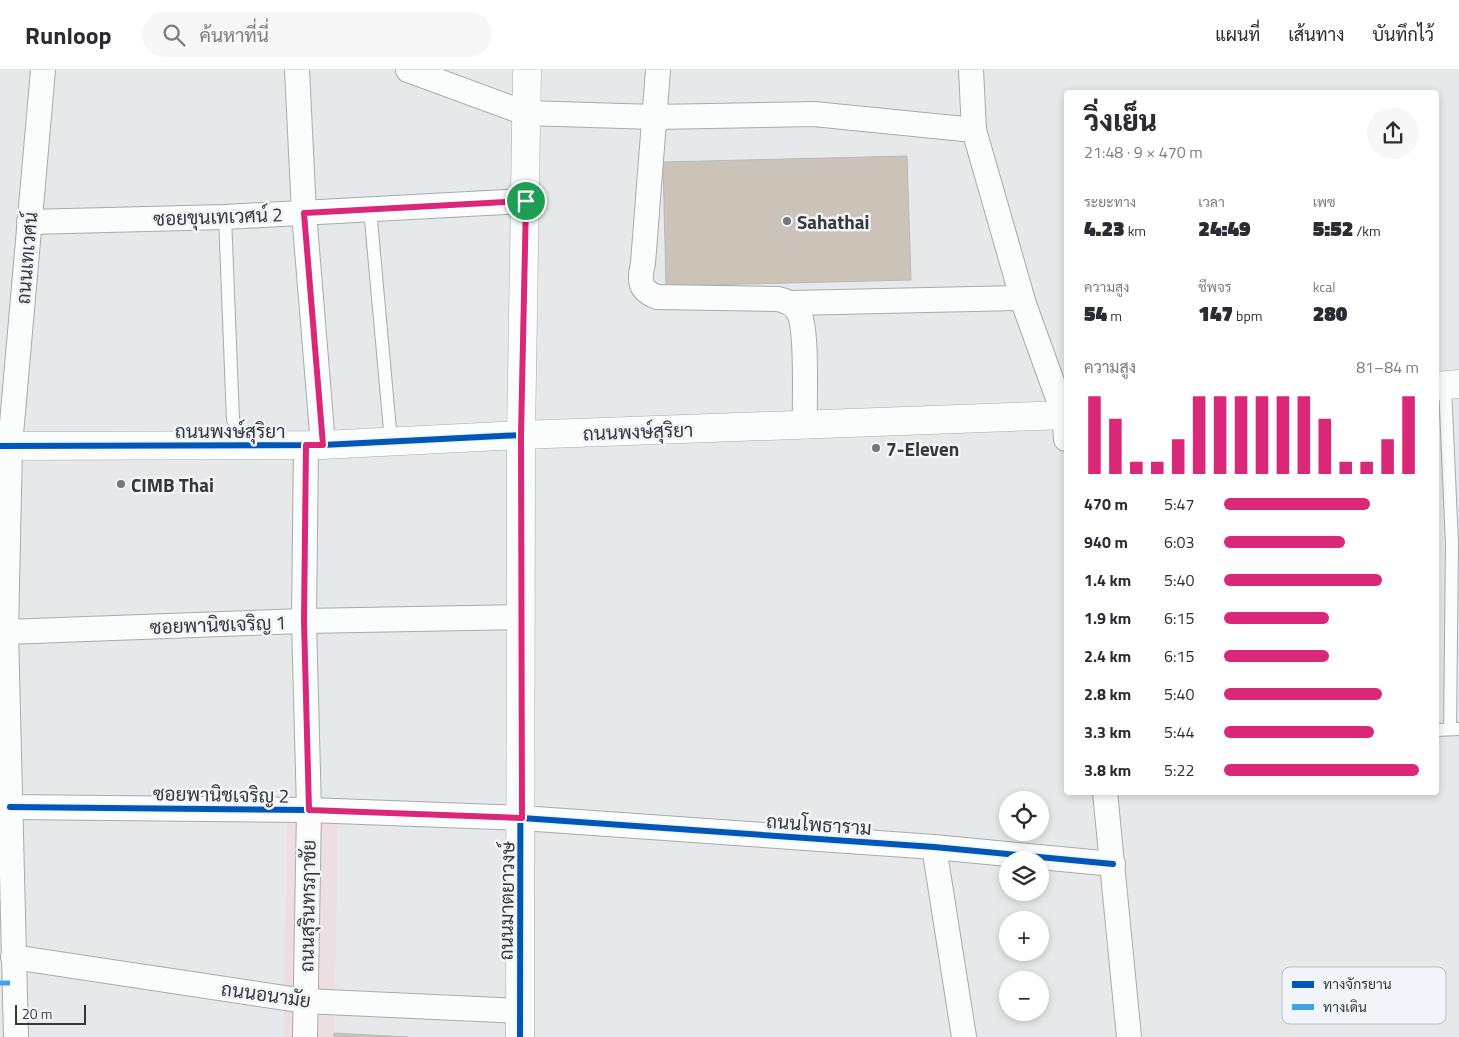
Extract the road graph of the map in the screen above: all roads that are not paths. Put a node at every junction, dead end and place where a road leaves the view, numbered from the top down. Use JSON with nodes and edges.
{"nodes":[{"id":1,"x":43,"y":70,"type":"edge"},
{"id":2,"x":297,"y":70,"type":"edge"},
{"id":3,"x":408,"y":70,"type":"edge"},
{"id":4,"x":527,"y":70,"type":"edge"},
{"id":5,"x":658,"y":70,"type":"edge"},
{"id":6,"x":971,"y":70,"type":"edge"},
{"id":7,"x":525,"y":113,"type":"junction"},
{"id":8,"x":655,"y":117,"type":"junction"},
{"id":9,"x":974,"y":130,"type":"junction"},
{"id":10,"x":526,"y":201,"type":"junction"},
{"id":11,"x":370,"y":209,"type":"junction"},
{"id":12,"x":304,"y":213,"type":"junction"},
{"id":13,"x":225,"y":216,"type":"junction"},
{"id":14,"x":30,"y":222,"type":"junction"},
{"id":15,"x":1022,"y":298,"type":"junction"},
{"id":16,"x":792,"y":303,"type":"junction"},
{"id":17,"x":1447,"y":385,"type":"edge"},
{"id":18,"x":233,"y":420,"type":"dead end"},
{"id":19,"x":1064,"y":420,"type":"edge"},
{"id":20,"x":1064,"y":423,"type":"edge"},
{"id":21,"x":805,"y":425,"type":"junction"},
{"id":22,"x":521,"y":435,"type":"junction"},
{"id":23,"x":391,"y":441,"type":"junction"},
{"id":24,"x":315,"y":445,"type":"junction"},
{"id":25,"x":5,"y":446,"type":"edge"},
{"id":26,"x":1455,"y":543,"type":"edge"},
{"id":27,"x":520,"y":617,"type":"junction"},
{"id":28,"x":304,"y":621,"type":"junction"},
{"id":29,"x":6,"y":632,"type":"junction"},
{"id":30,"x":1454,"y":729,"type":"edge"},
{"id":31,"x":1439,"y":730,"type":"edge"},
{"id":32,"x":1105,"y":795,"type":"edge"},
{"id":33,"x":10,"y":807,"type":"junction"},
{"id":34,"x":309,"y":810,"type":"junction"},
{"id":35,"x":522,"y":818,"type":"junction"},
{"id":36,"x":934,"y":847,"type":"junction"},
{"id":37,"x":1113,"y":864,"type":"junction"},
{"id":38,"x":14,"y":956,"type":"junction"},
{"id":39,"x":7,"y":983,"type":"edge"},
{"id":40,"x":305,"y":1001,"type":"junction"},
{"id":41,"x":520,"y":1024,"type":"edge"},
{"id":42,"x":16,"y":1037,"type":"edge"},
{"id":43,"x":305,"y":1037,"type":"edge"},
{"id":44,"x":964,"y":1037,"type":"edge"},
{"id":45,"x":1129,"y":1037,"type":"edge"}],
"edges":[{"from":1,"to":14,"type":"street","name":"ถนนเทเวศน์"},
{"from":2,"to":12,"type":"street","name":"ถนนสุรินทรฦาชัย"},
{"from":3,"to":7,"type":"street"},
{"from":4,"to":7,"type":"street","name":"ถนนมาตยาวงษ์"},
{"from":5,"to":8,"type":"street"},
{"from":6,"to":9,"type":"street"},
{"from":7,"to":8,"type":"street"},
{"from":7,"to":10,"type":"street","name":"ถนนมาตยาวงษ์"},
{"from":8,"to":9,"type":"street"},
{"from":8,"to":16,"type":"street"},
{"from":9,"to":15,"type":"street"},
{"from":10,"to":11,"type":"street","name":"ซอยขุนเทเวศน์ 2"},
{"from":10,"to":22,"type":"street","name":"ถนนมาตยาวงษ์"},
{"from":11,"to":12,"type":"street","name":"ซอยขุนเทเวศน์ 2"},
{"from":11,"to":23,"type":"lane"},
{"from":12,"to":13,"type":"street","name":"ซอยขุนเทเวศน์ 2"},
{"from":12,"to":24,"type":"street","name":"ถนนสุรินทรฦาชัย"},
{"from":13,"to":14,"type":"street","name":"ซอยขุนเทเวศน์ 2"},
{"from":13,"to":18,"type":"lane"},
{"from":14,"to":25,"type":"street","name":"ถนนเทเวศน์"},
{"from":15,"to":16,"type":"street"},
{"from":15,"to":19,"type":"street"},
{"from":16,"to":21,"type":"street"},
{"from":17,"to":26,"type":"lane"},
{"from":20,"to":21,"type":"street","name":"ถนนพงษ์สุริยา"},
{"from":21,"to":22,"type":"street","name":"ถนนพงษ์สุริยา"},
{"from":22,"to":23,"type":"street","name":"ถนนพงษ์สุริยา"},
{"from":22,"to":27,"type":"street","name":"ถนนมาตยาวงษ์"},
{"from":23,"to":24,"type":"street","name":"ถนนพงษ์สุริยา"},
{"from":24,"to":25,"type":"street","name":"ถนนพงษ์สุริยา"},
{"from":24,"to":28,"type":"street","name":"ถนนสุรินทรฦาชัย"},
{"from":25,"to":29,"type":"street","name":"ถนนเทเวศน์"},
{"from":26,"to":30,"type":"lane"},
{"from":27,"to":28,"type":"street","name":"ซอยพานิชเจริญ 1"},
{"from":27,"to":35,"type":"street","name":"ถนนมาตยาวงษ์"},
{"from":28,"to":29,"type":"street","name":"ซอยพานิชเจริญ 1"},
{"from":28,"to":34,"type":"street","name":"ถนนสุรินทรฦาชัย"},
{"from":29,"to":33,"type":"street","name":"ถนนเทเวศน์"},
{"from":30,"to":31,"type":"lane"},
{"from":32,"to":37,"type":"street"},
{"from":33,"to":34,"type":"street","name":"ซอยพานิชเจริญ 2"},
{"from":33,"to":38,"type":"street","name":"ถนนเทเวศน์"},
{"from":34,"to":35,"type":"street","name":"ซอยพานิชเจริญ 2"},
{"from":34,"to":40,"type":"street","name":"ถนนสุรินทรฦาชัย"},
{"from":35,"to":36,"type":"street","name":"ถนนโพธาราม"},
{"from":35,"to":41,"type":"street","name":"ถนนมาตยาวงษ์"},
{"from":36,"to":37,"type":"street","name":"ถนนโพธาราม"},
{"from":36,"to":44,"type":"street"},
{"from":37,"to":45,"type":"street"},
{"from":38,"to":39,"type":"street","name":"ถนนเทเวศน์"},
{"from":38,"to":40,"type":"street","name":"ถนนอนามัย"},
{"from":39,"to":42,"type":"street","name":"ถนนเทเวศน์"},
{"from":40,"to":41,"type":"street","name":"ถนนอนามัย"},
{"from":40,"to":43,"type":"street","name":"ถนนสุรินทรฦาชัย"}]}
